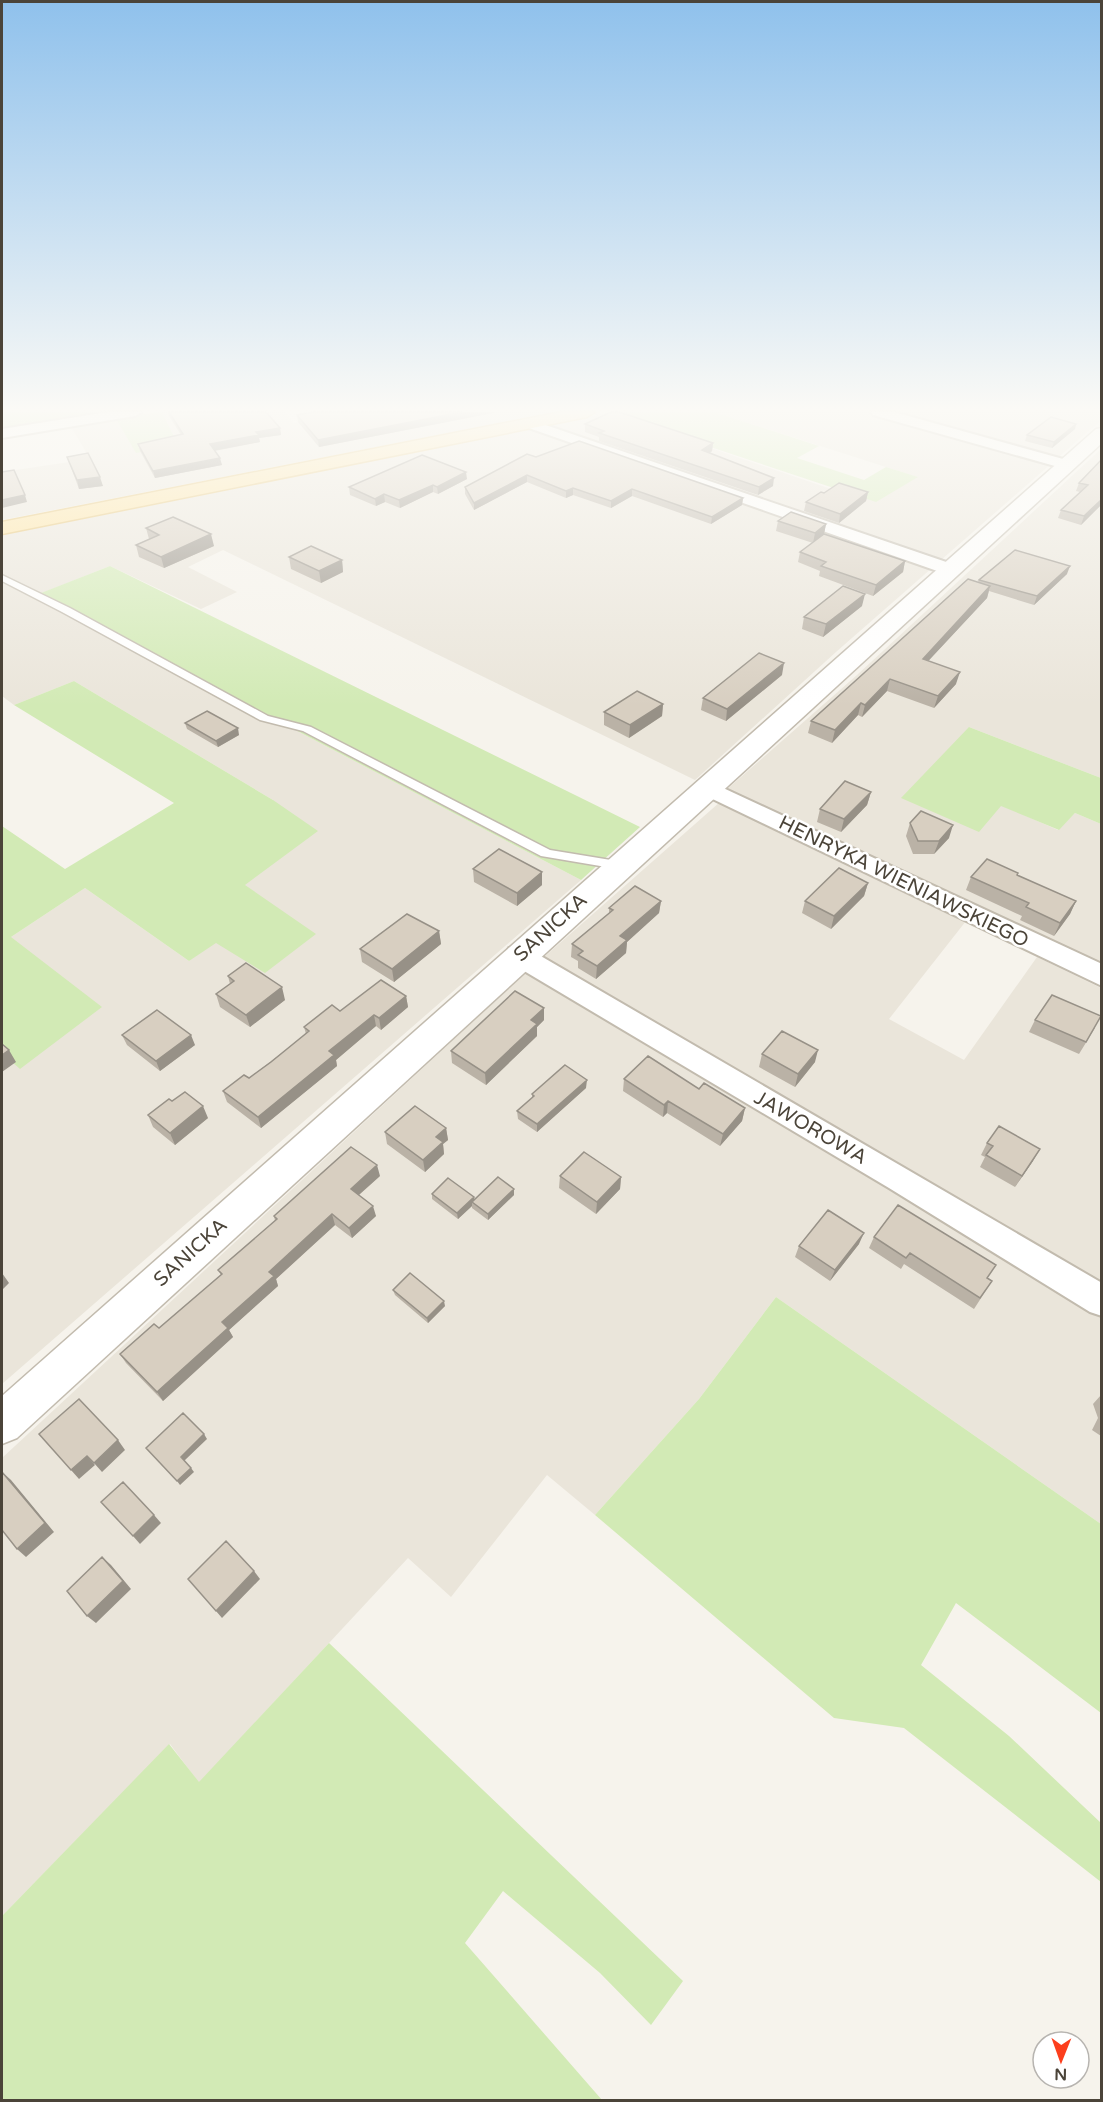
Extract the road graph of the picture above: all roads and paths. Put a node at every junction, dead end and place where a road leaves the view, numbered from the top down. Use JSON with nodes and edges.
{"nodes":[{"id":1,"x":93,"y":510,"type":"edge"},
{"id":2,"x":779,"y":510,"type":"edge"},
{"id":3,"x":1016,"y":510,"type":"edge"},
{"id":4,"x":2,"y":528,"type":"edge"},
{"id":5,"x":949,"y":569,"type":"junction"},
{"id":6,"x":2,"y":578,"type":"edge"},
{"id":7,"x":706,"y":787,"type":"junction"},
{"id":8,"x":618,"y":865,"type":"junction"},
{"id":9,"x":518,"y":955,"type":"junction"},
{"id":10,"x":1101,"y":976,"type":"edge"},
{"id":11,"x":1101,"y":1301,"type":"edge"},
{"id":12,"x":2,"y":1422,"type":"edge"}],
"edges":[{"from":1,"to":4,"type":"main road"},
{"from":2,"to":5,"type":"street"},
{"from":3,"to":5,"type":"street","name":"SANICKA"},
{"from":5,"to":7,"type":"street","name":"SANICKA"},
{"from":6,"to":8,"type":"lane"},
{"from":7,"to":8,"type":"street","name":"SANICKA"},
{"from":7,"to":10,"type":"street","name":"HENRYKA WIENIAWSKIEGO"},
{"from":8,"to":9,"type":"street","name":"SANICKA"},
{"from":9,"to":11,"type":"street","name":"JAWOROWA"},
{"from":9,"to":12,"type":"street","name":"SANICKA"}]}
